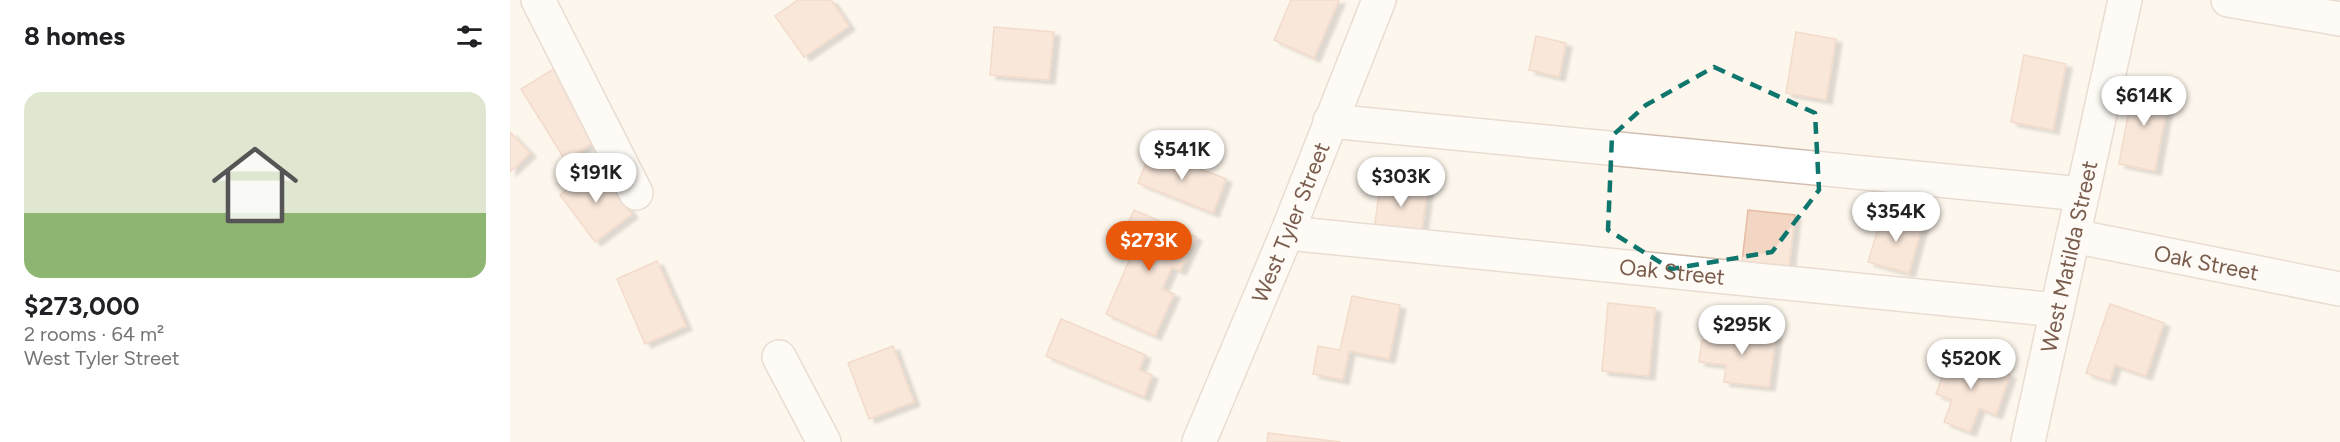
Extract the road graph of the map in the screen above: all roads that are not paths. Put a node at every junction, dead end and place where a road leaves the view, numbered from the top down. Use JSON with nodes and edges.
{"nodes":[{"id":1,"x":519,"y":0,"type":"edge"},
{"id":2,"x":538,"y":0,"type":"edge"},
{"id":3,"x":1379,"y":0,"type":"edge"},
{"id":4,"x":2125,"y":0,"type":"edge"},
{"id":5,"x":2228,"y":0,"type":"edge"},
{"id":6,"x":510,"y":4,"type":"edge"},
{"id":7,"x":2340,"y":19,"type":"edge"},
{"id":8,"x":1330,"y":121,"type":"junction"},
{"id":9,"x":636,"y":192,"type":"dead end"},
{"id":10,"x":2082,"y":194,"type":"junction"},
{"id":11,"x":1287,"y":233,"type":"junction"},
{"id":12,"x":2073,"y":236,"type":"junction"},
{"id":13,"x":2340,"y":289,"type":"edge"},
{"id":14,"x":2057,"y":310,"type":"junction"},
{"id":15,"x":779,"y":357,"type":"dead end"},
{"id":16,"x":824,"y":442,"type":"edge"},
{"id":17,"x":1199,"y":442,"type":"edge"},
{"id":18,"x":2028,"y":442,"type":"edge"}],
"edges":[{"from":1,"to":6,"type":"street"},
{"from":2,"to":9,"type":"street"},
{"from":3,"to":8,"type":"street","name":"West Tyler Street"},
{"from":4,"to":10,"type":"street","name":"West Matilda Street"},
{"from":5,"to":7,"type":"street"},
{"from":8,"to":10,"type":"street"},
{"from":8,"to":11,"type":"street","name":"West Tyler Street"},
{"from":10,"to":12,"type":"street","name":"West Matilda Street"},
{"from":11,"to":14,"type":"street","name":"Oak Street"},
{"from":11,"to":17,"type":"street","name":"West Tyler Street"},
{"from":12,"to":13,"type":"street","name":"Oak Street"},
{"from":12,"to":14,"type":"street","name":"West Matilda Street"},
{"from":14,"to":18,"type":"street","name":"West Matilda Street"},
{"from":15,"to":16,"type":"street"}]}
